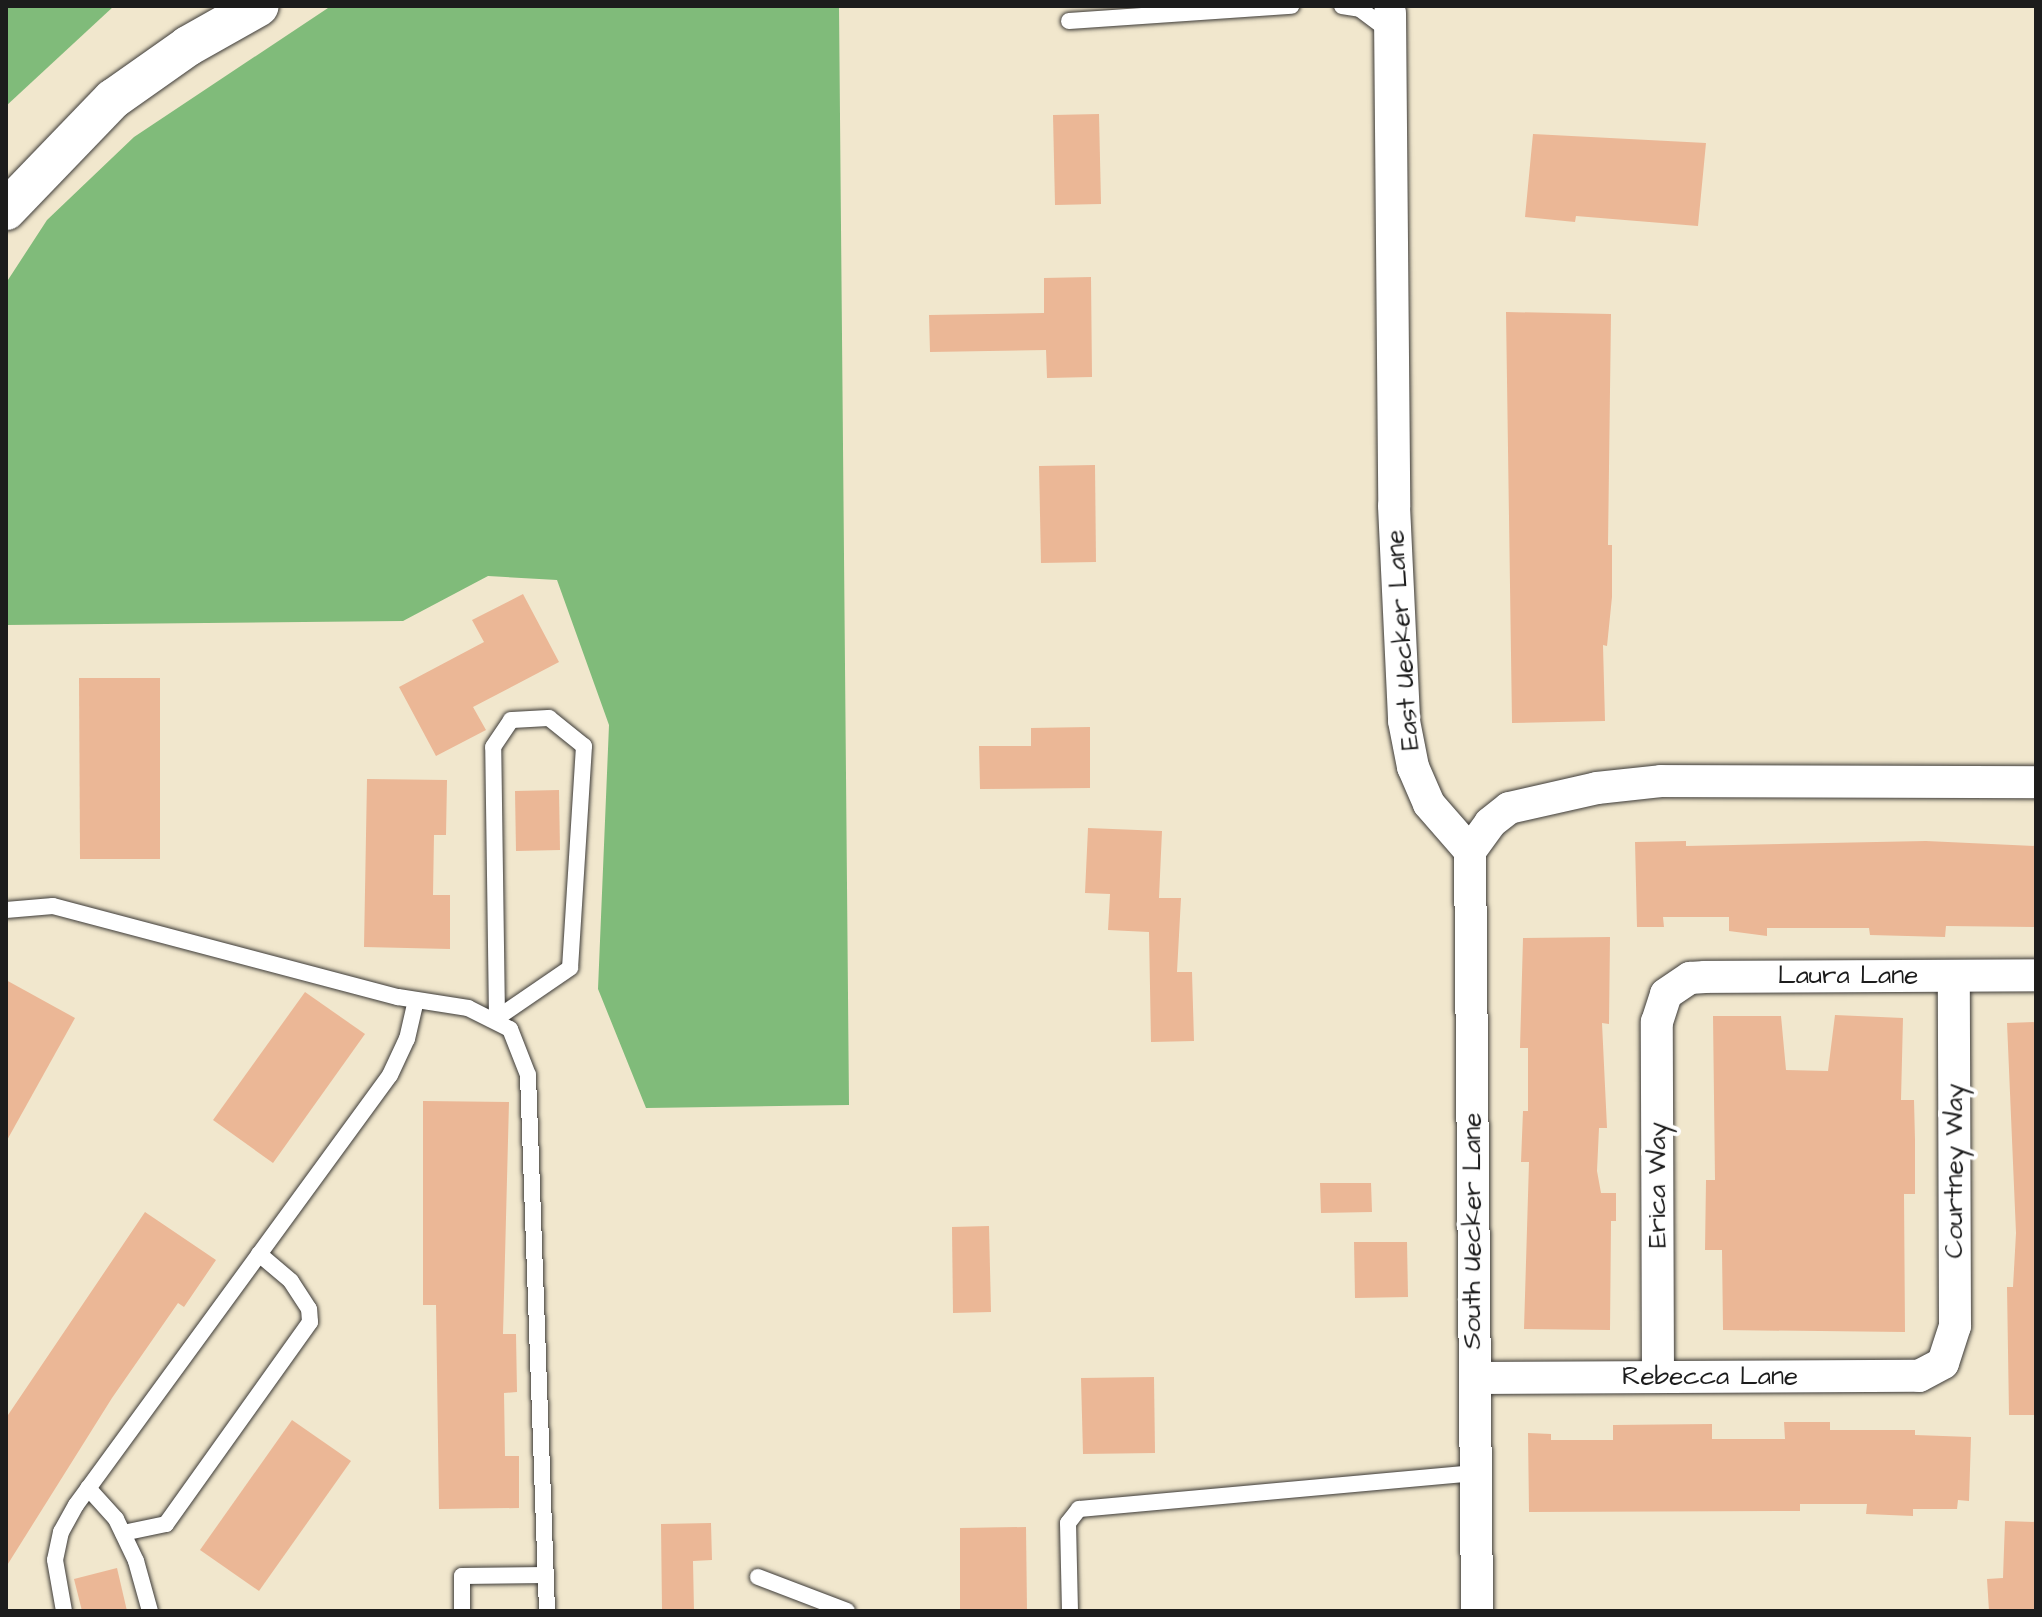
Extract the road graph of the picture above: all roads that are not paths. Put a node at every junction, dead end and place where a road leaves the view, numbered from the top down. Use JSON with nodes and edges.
{"nodes":[{"id":1,"x":259,"y":6,"type":"edge"},
{"id":2,"x":1291,"y":6,"type":"edge"},
{"id":3,"x":1342,"y":6,"type":"edge"},
{"id":4,"x":1069,"y":21,"type":"dead end"},
{"id":5,"x":1390,"y":23,"type":"joint"},
{"id":6,"x":6,"y":210,"type":"edge"},
{"id":7,"x":2036,"y":782,"type":"edge"},
{"id":8,"x":1470,"y":851,"type":"junction"},
{"id":9,"x":6,"y":910,"type":"edge"},
{"id":10,"x":2036,"y":975,"type":"edge"},
{"id":11,"x":1954,"y":976,"type":"junction"},
{"id":12,"x":1666,"y":994,"type":"joint"},
{"id":13,"x":416,"y":1000,"type":"junction"},
{"id":14,"x":497,"y":1018,"type":"junction"},
{"id":15,"x":259,"y":1254,"type":"junction"},
{"id":16,"x":1943,"y":1363,"type":"joint"},
{"id":17,"x":1658,"y":1377,"type":"junction"},
{"id":18,"x":1475,"y":1378,"type":"junction"},
{"id":19,"x":1475,"y":1473,"type":"junction"},
{"id":20,"x":88,"y":1488,"type":"junction"},
{"id":21,"x":123,"y":1533,"type":"junction"},
{"id":22,"x":546,"y":1575,"type":"junction"},
{"id":23,"x":758,"y":1577,"type":"dead end"},
{"id":24,"x":64,"y":1611,"type":"edge"},
{"id":25,"x":150,"y":1611,"type":"edge"},
{"id":26,"x":462,"y":1611,"type":"edge"},
{"id":27,"x":547,"y":1611,"type":"edge"},
{"id":28,"x":847,"y":1611,"type":"edge"},
{"id":29,"x":1070,"y":1611,"type":"edge"},
{"id":30,"x":1477,"y":1611,"type":"edge"}],
"edges":[{"from":1,"to":6,"type":"street"},
{"from":2,"to":4,"type":"lane"},
{"from":3,"to":5,"type":"lane"},
{"from":5,"to":8,"type":"street","name":"East Uecker Lane"},
{"from":7,"to":8,"type":"street"},
{"from":8,"to":18,"type":"street","name":"South Uecker Lane"},
{"from":9,"to":13,"type":"lane"},
{"from":10,"to":11,"type":"street","name":"Laura Lane"},
{"from":11,"to":12,"type":"street","name":"Laura Lane"},
{"from":11,"to":16,"type":"street","name":"Courtney Way"},
{"from":12,"to":17,"type":"street","name":"Erica Way"},
{"from":13,"to":14,"type":"lane"},
{"from":13,"to":15,"type":"lane"},
{"from":14,"to":14,"type":"lane"},
{"from":14,"to":22,"type":"lane"},
{"from":15,"to":20,"type":"lane"},
{"from":15,"to":21,"type":"lane"},
{"from":16,"to":17,"type":"street","name":"Rebecca Lane"},
{"from":17,"to":18,"type":"street","name":"Rebecca Lane"},
{"from":18,"to":19,"type":"street","name":"South Uecker Lane"},
{"from":19,"to":29,"type":"lane"},
{"from":19,"to":30,"type":"street","name":"South Uecker Lane"},
{"from":20,"to":21,"type":"lane"},
{"from":20,"to":24,"type":"lane"},
{"from":21,"to":25,"type":"lane"},
{"from":22,"to":26,"type":"lane"},
{"from":22,"to":27,"type":"lane"},
{"from":23,"to":28,"type":"lane"}]}
